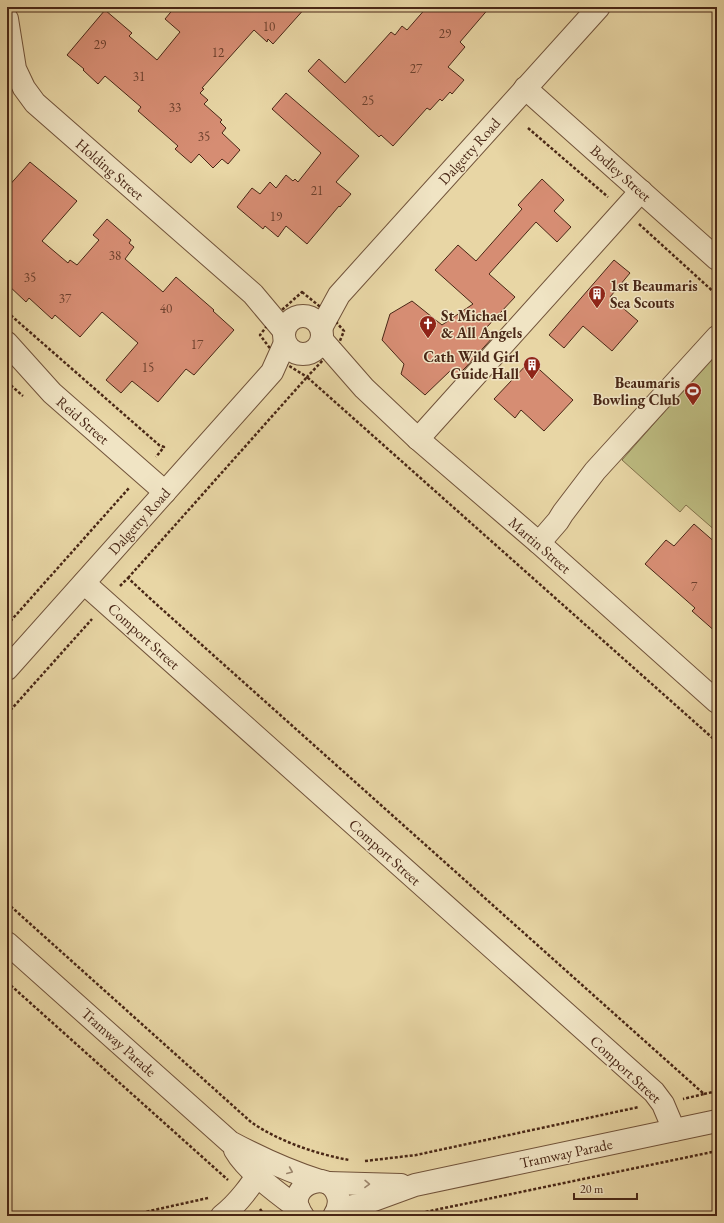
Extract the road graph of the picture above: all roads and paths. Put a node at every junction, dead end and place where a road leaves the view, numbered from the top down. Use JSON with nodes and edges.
{"nodes":[{"id":1,"x":599,"y":7,"type":"edge"},
{"id":2,"x":7,"y":19,"type":"edge"},
{"id":3,"x":11,"y":74,"type":"edge"},
{"id":4,"x":526,"y":88,"type":"junction"},
{"id":5,"x":641,"y":191,"type":"junction"},
{"id":6,"x":717,"y":259,"type":"edge"},
{"id":7,"x":7,"y":312,"type":"edge"},
{"id":8,"x":303,"y":335,"type":"junction"},
{"id":9,"x":717,"y":338,"type":"edge"},
{"id":10,"x":7,"y":343,"type":"edge"},
{"id":11,"x":418,"y":439,"type":"junction"},
{"id":12,"x":143,"y":472,"type":"junction"},
{"id":13,"x":165,"y":492,"type":"junction"},
{"id":14,"x":539,"y":543,"type":"junction"},
{"id":15,"x":128,"y":578,"type":"junction"},
{"id":16,"x":84,"y":583,"type":"junction"},
{"id":17,"x":106,"y":602,"type":"junction"},
{"id":18,"x":7,"y":625,"type":"edge"},
{"id":19,"x":7,"y":669,"type":"edge"},
{"id":20,"x":717,"y":702,"type":"edge"},
{"id":21,"x":7,"y":714,"type":"edge"},
{"id":22,"x":717,"y":742,"type":"edge"},
{"id":23,"x":7,"y":903,"type":"edge"},
{"id":24,"x":7,"y":943,"type":"edge"},
{"id":25,"x":7,"y":982,"type":"edge"},
{"id":26,"x":717,"y":1091,"type":"edge"},
{"id":27,"x":704,"y":1094,"type":"junction"},
{"id":28,"x":663,"y":1104,"type":"junction"},
{"id":29,"x":717,"y":1121,"type":"edge"},
{"id":30,"x":674,"y":1130,"type":"junction"},
{"id":31,"x":717,"y":1151,"type":"edge"},
{"id":32,"x":364,"y":1161,"type":"dead end"},
{"id":33,"x":356,"y":1162,"type":"dead end"},
{"id":34,"x":262,"y":1168,"type":"junction"},
{"id":35,"x":324,"y":1182,"type":"junction"},
{"id":36,"x":415,"y":1185,"type":"junction"},
{"id":37,"x":244,"y":1194,"type":"junction"},
{"id":38,"x":209,"y":1198,"type":"dead end"},
{"id":39,"x":301,"y":1212,"type":"edge"},
{"id":40,"x":336,"y":1212,"type":"edge"},
{"id":41,"x":127,"y":1216,"type":"edge"},
{"id":42,"x":222,"y":1216,"type":"edge"},
{"id":43,"x":265,"y":1216,"type":"edge"},
{"id":44,"x":406,"y":1216,"type":"edge"}],
"edges":[{"from":1,"to":4,"type":"street","name":"Dalgetty Road"},
{"from":2,"to":3,"type":"street","name":"Holding Street"},
{"from":3,"to":8,"type":"street","name":"Holding Street"},
{"from":4,"to":5,"type":"street","name":"Bodley Street"},
{"from":4,"to":8,"type":"street","name":"Dalgetty Road"},
{"from":5,"to":6,"type":"street","name":"Bodley Street"},
{"from":5,"to":11,"type":"street"},
{"from":7,"to":12,"type":"path"},
{"from":8,"to":11,"type":"street","name":"Martin Street"},
{"from":8,"to":13,"type":"street","name":"Dalgetty Road"},
{"from":9,"to":14,"type":"street"},
{"from":10,"to":12,"type":"street","name":"Reid Street"},
{"from":11,"to":14,"type":"street","name":"Martin Street"},
{"from":12,"to":13,"type":"street","name":"Reid Street"},
{"from":12,"to":18,"type":"path"},
{"from":13,"to":16,"type":"street","name":"Dalgetty Road"},
{"from":14,"to":20,"type":"street","name":"Martin Street"},
{"from":15,"to":17,"type":"path"},
{"from":15,"to":22,"type":"path"},
{"from":15,"to":27,"type":"path"},
{"from":16,"to":17,"type":"street","name":"Comport Street"},
{"from":16,"to":19,"type":"street","name":"Dalgetty Road"},
{"from":17,"to":21,"type":"path"},
{"from":17,"to":28,"type":"street","name":"Comport Street"},
{"from":23,"to":33,"type":"path"},
{"from":24,"to":34,"type":"street","name":"Tramway Parade"},
{"from":25,"to":37,"type":"path"},
{"from":26,"to":27,"type":"path"},
{"from":27,"to":28,"type":"path"},
{"from":28,"to":30,"type":"street","name":"Comport Street"},
{"from":28,"to":32,"type":"path"},
{"from":29,"to":30,"type":"street","name":"Tramway Parade"},
{"from":30,"to":36,"type":"street","name":"Tramway Parade"},
{"from":31,"to":44,"type":"path"},
{"from":34,"to":35,"type":"street","name":"Tramway Parade","one_way":true},
{"from":34,"to":37,"type":"street"},
{"from":34,"to":39,"type":"street","name":"Tramway Parade"},
{"from":35,"to":36,"type":"street","name":"Tramway Parade","one_way":true},
{"from":35,"to":39,"type":"street"},
{"from":35,"to":40,"type":"street"},
{"from":36,"to":40,"type":"street","name":"Tramway Parade"},
{"from":37,"to":42,"type":"street"},
{"from":37,"to":43,"type":"path"},
{"from":38,"to":41,"type":"path"}]}
